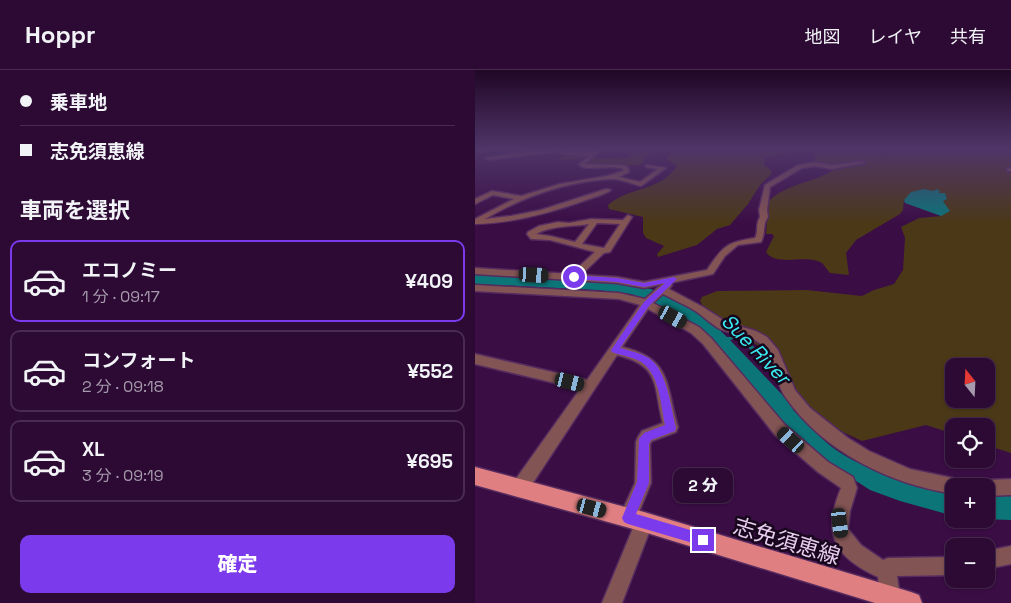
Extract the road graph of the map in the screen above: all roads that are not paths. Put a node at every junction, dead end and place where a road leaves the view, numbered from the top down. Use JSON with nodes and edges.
{"nodes":[{"id":1,"x":620,"y":174,"type":"edge"},
{"id":2,"x":655,"y":174,"type":"edge"},
{"id":3,"x":788,"y":174,"type":"edge"},
{"id":4,"x":614,"y":176,"type":"junction"},
{"id":5,"x":608,"y":190,"type":"dead end"},
{"id":6,"x":521,"y":198,"type":"junction"},
{"id":7,"x":475,"y":202,"type":"edge"},
{"id":8,"x":595,"y":221,"type":"junction"},
{"id":9,"x":475,"y":222,"type":"edge"},
{"id":10,"x":577,"y":245,"type":"junction"},
{"id":11,"x":601,"y":251,"type":"junction"},
{"id":12,"x":475,"y":271,"type":"edge"},
{"id":13,"x":574,"y":277,"type":"junction"},
{"id":14,"x":674,"y":279,"type":"junction"},
{"id":15,"x":475,"y":288,"type":"edge"},
{"id":16,"x":661,"y":290,"type":"junction"},
{"id":17,"x":646,"y":304,"type":"junction"},
{"id":18,"x":615,"y":350,"type":"junction"},
{"id":19,"x":475,"y":359,"type":"edge"},
{"id":20,"x":589,"y":386,"type":"junction"},
{"id":21,"x":475,"y":476,"type":"edge"},
{"id":22,"x":945,"y":484,"type":"edge"},
{"id":23,"x":1011,"y":487,"type":"edge"},
{"id":24,"x":995,"y":488,"type":"edge"},
{"id":25,"x":519,"y":489,"type":"junction"},
{"id":26,"x":636,"y":520,"type":"junction"},
{"id":27,"x":1011,"y":556,"type":"edge"},
{"id":28,"x":995,"y":559,"type":"edge"},
{"id":29,"x":945,"y":567,"type":"edge"},
{"id":30,"x":887,"y":571,"type":"junction"},
{"id":31,"x":890,"y":597,"type":"junction"},
{"id":32,"x":612,"y":603,"type":"edge"},
{"id":33,"x":911,"y":603,"type":"edge"}],
"edges":[{"from":1,"to":4,"type":"street"},
{"from":2,"to":4,"type":"street"},
{"from":3,"to":14,"type":"street"},
{"from":4,"to":6,"type":"street"},
{"from":5,"to":9,"type":"street"},
{"from":6,"to":7,"type":"street"},
{"from":6,"to":9,"type":"street"},
{"from":8,"to":10,"type":"street"},
{"from":8,"to":10,"type":"street"},
{"from":8,"to":11,"type":"street"},
{"from":10,"to":11,"type":"street"},
{"from":11,"to":13,"type":"street"},
{"from":12,"to":13,"type":"street"},
{"from":13,"to":14,"type":"street"},
{"from":14,"to":16,"type":"street"},
{"from":15,"to":17,"type":"street"},
{"from":16,"to":17,"type":"street"},
{"from":16,"to":22,"type":"street"},
{"from":17,"to":18,"type":"street"},
{"from":17,"to":30,"type":"street"},
{"from":18,"to":20,"type":"street"},
{"from":18,"to":26,"type":"street"},
{"from":19,"to":20,"type":"street"},
{"from":20,"to":25,"type":"street"},
{"from":21,"to":25,"type":"main road","name":"志免須恵線"},
{"from":23,"to":24,"type":"street"},
{"from":25,"to":26,"type":"main road","name":"志免須恵線"},
{"from":26,"to":31,"type":"main road","name":"志免須恵線"},
{"from":26,"to":32,"type":"street"},
{"from":27,"to":28,"type":"street"},
{"from":29,"to":30,"type":"street"},
{"from":30,"to":31,"type":"street"},
{"from":31,"to":33,"type":"main road","name":"志免須恵線"}]}
